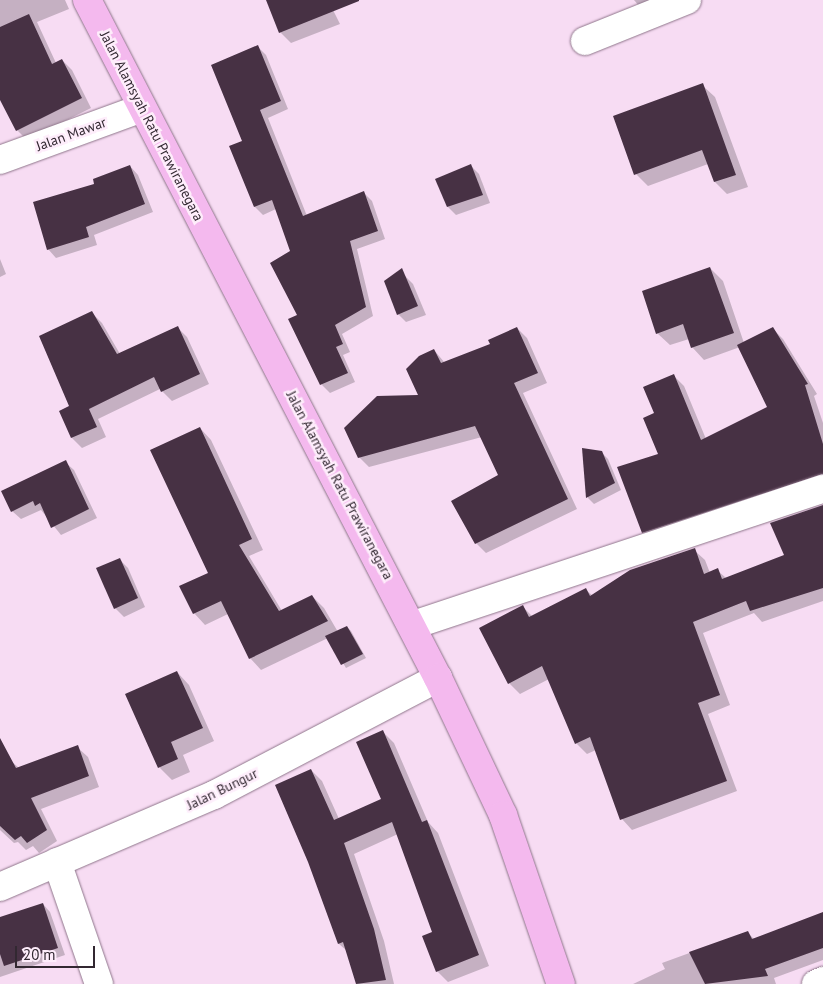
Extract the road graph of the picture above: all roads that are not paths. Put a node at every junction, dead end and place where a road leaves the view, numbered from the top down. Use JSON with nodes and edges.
{"nodes":[{"id":1,"x":87,"y":0,"type":"edge"},
{"id":2,"x":686,"y":0,"type":"edge"},
{"id":3,"x":585,"y":40,"type":"dead end"},
{"id":4,"x":142,"y":108,"type":"junction"},
{"id":5,"x":0,"y":160,"type":"edge"},
{"id":6,"x":823,"y":489,"type":"edge"},
{"id":7,"x":413,"y":625,"type":"junction"},
{"id":8,"x":438,"y":678,"type":"junction"},
{"id":9,"x":57,"y":862,"type":"junction"},
{"id":10,"x":0,"y":887,"type":"edge"},
{"id":11,"x":823,"y":982,"type":"edge"},
{"id":12,"x":99,"y":984,"type":"edge"},
{"id":13,"x":561,"y":984,"type":"edge"},
{"id":14,"x":816,"y":984,"type":"edge"}],
"edges":[{"from":1,"to":4,"type":"main road","name":"Jalan Alamsyah Ratu Prawiranegara"},
{"from":2,"to":3,"type":"street"},
{"from":4,"to":5,"type":"street","name":"Jalan Mawar"},
{"from":4,"to":7,"type":"main road","name":"Jalan Alamsyah Ratu Prawiranegara"},
{"from":6,"to":7,"type":"street"},
{"from":7,"to":8,"type":"main road","name":"Jalan Alamsyah Ratu Prawiranegara"},
{"from":8,"to":9,"type":"street","name":"Jalan Bungur"},
{"from":8,"to":13,"type":"main road","name":"Jalan Alamsyah Ratu Prawiranegara"},
{"from":9,"to":10,"type":"street","name":"Jalan Bungur"},
{"from":9,"to":12,"type":"street"},
{"from":11,"to":14,"type":"street"}]}
